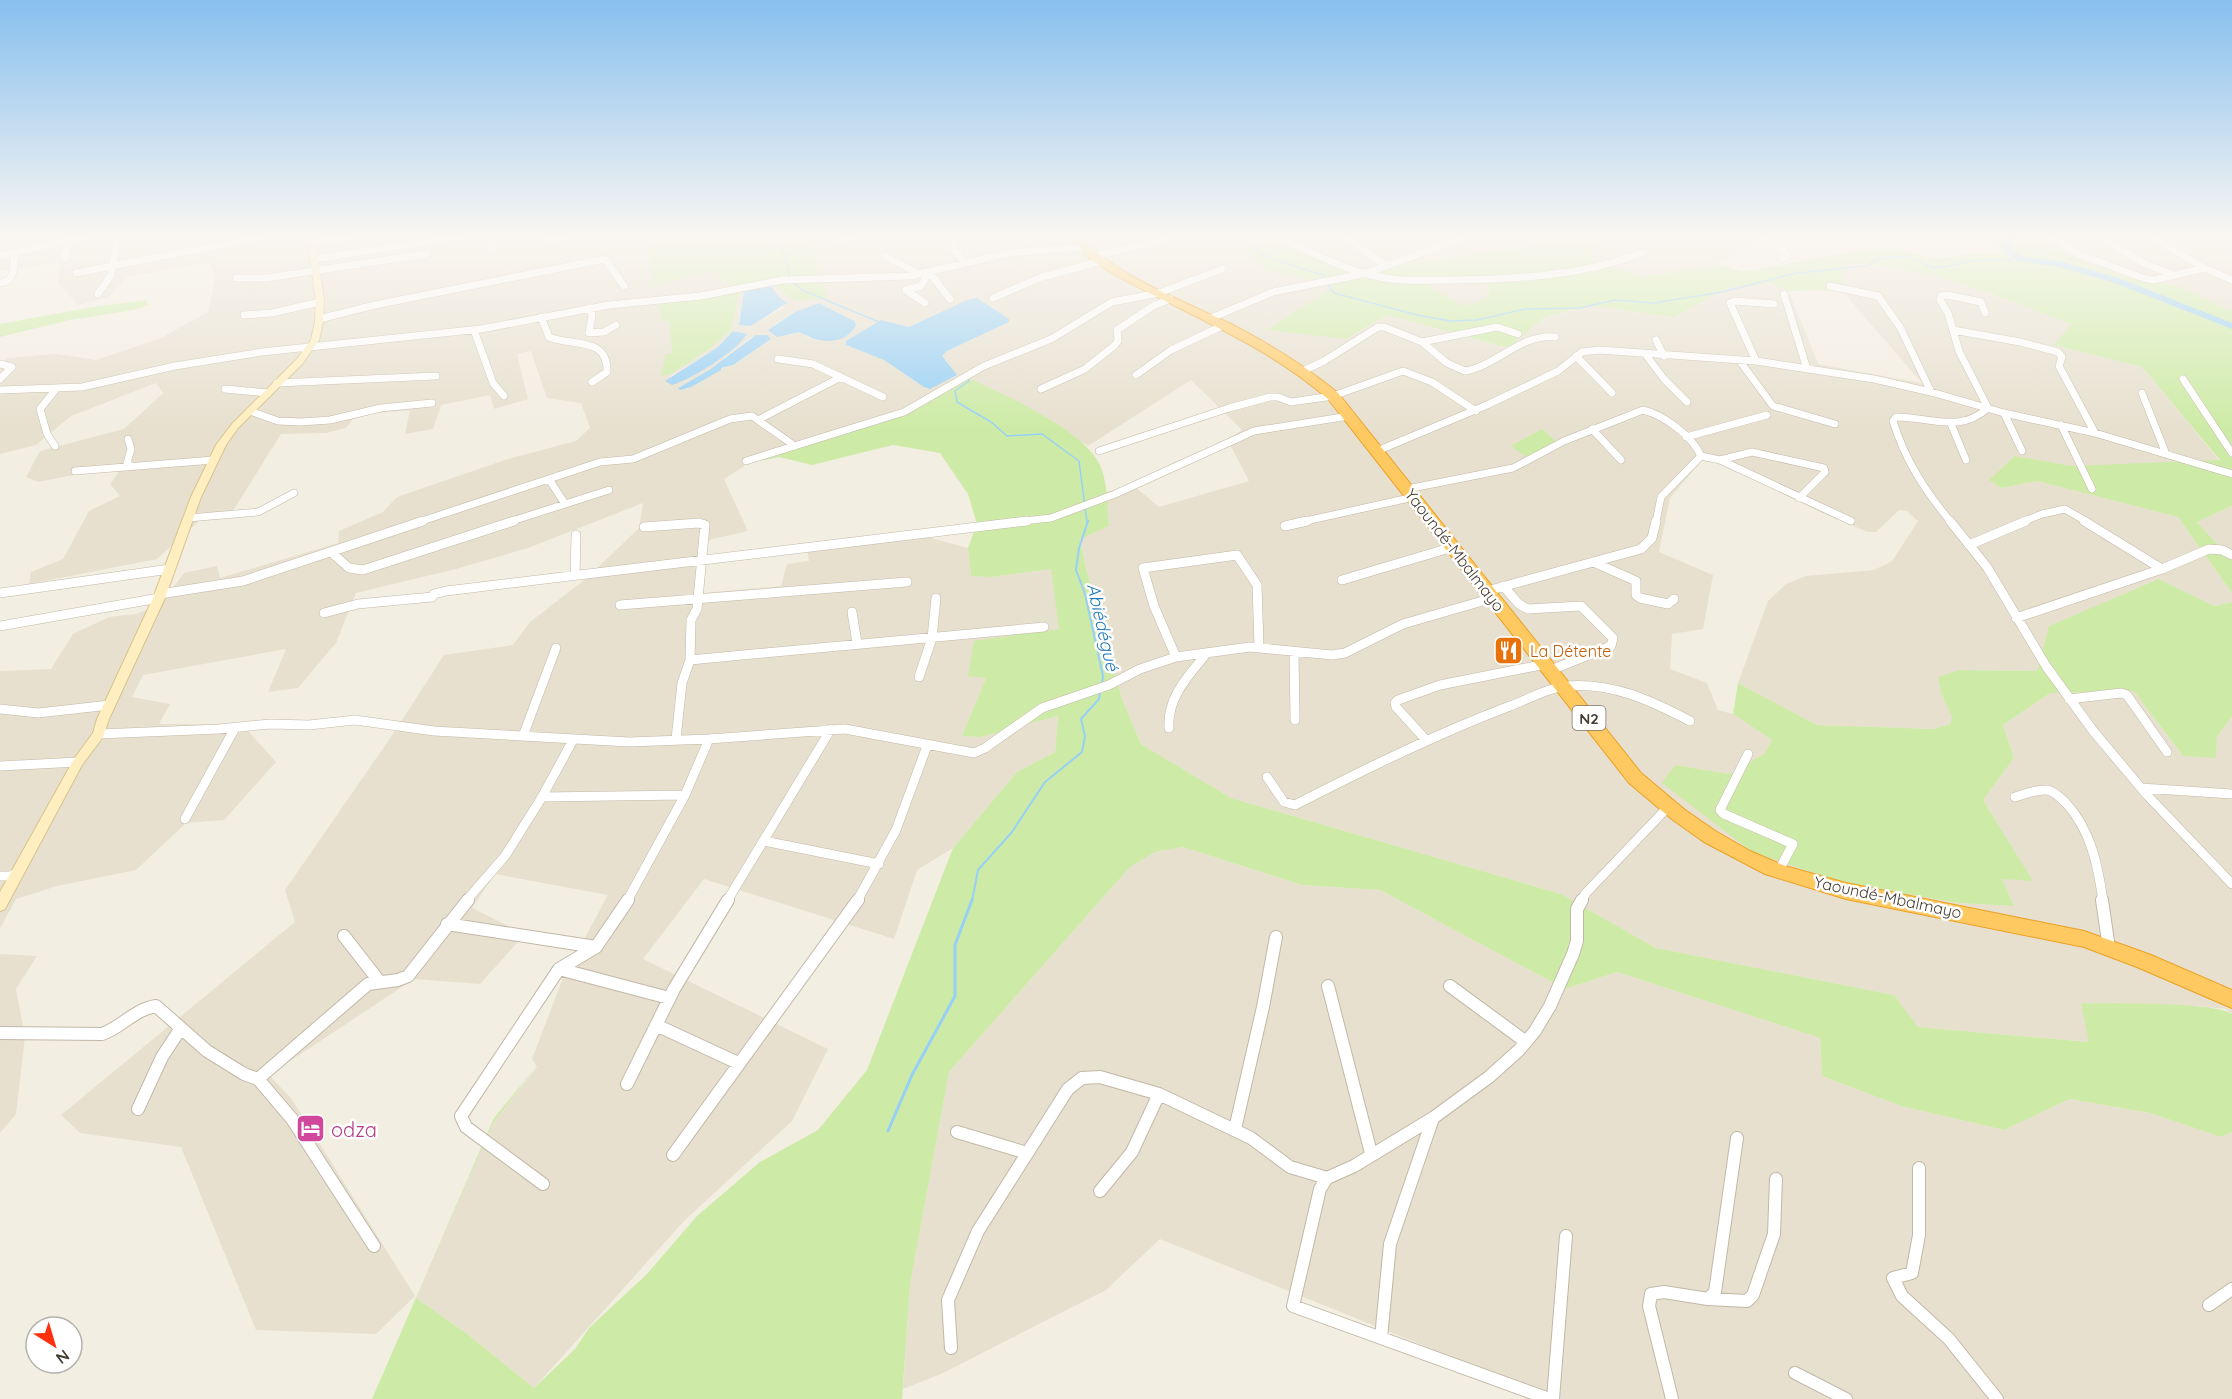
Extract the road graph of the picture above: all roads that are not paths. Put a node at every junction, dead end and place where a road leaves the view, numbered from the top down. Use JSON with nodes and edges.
{"nodes":[{"id":1,"x":399,"y":299,"type":"edge"},
{"id":2,"x":670,"y":299,"type":"edge"},
{"id":3,"x":919,"y":299,"type":"edge"},
{"id":4,"x":1140,"y":299,"type":"edge"},
{"id":5,"x":1160,"y":299,"type":"edge"},
{"id":6,"x":1170,"y":299,"type":"edge"},
{"id":7,"x":1259,"y":299,"type":"edge"},
{"id":8,"x":1786,"y":299,"type":"edge"},
{"id":9,"x":1880,"y":299,"type":"edge"},
{"id":10,"x":1940,"y":299,"type":"edge"},
{"id":11,"x":1972,"y":299,"type":"edge"},
{"id":12,"x":320,"y":302,"type":"joint"},
{"id":13,"x":925,"y":303,"type":"dead end"},
{"id":14,"x":1774,"y":304,"type":"dead end"},
{"id":15,"x":589,"y":308,"type":"junction"},
{"id":16,"x":1985,"y":313,"type":"dead end"},
{"id":17,"x":244,"y":315,"type":"dead end"},
{"id":18,"x":541,"y":317,"type":"junction"},
{"id":19,"x":319,"y":319,"type":"junction"},
{"id":20,"x":1215,"y":323,"type":"junction"},
{"id":21,"x":616,"y":325,"type":"dead end"},
{"id":22,"x":474,"y":330,"type":"junction"},
{"id":23,"x":1953,"y":330,"type":"junction"},
{"id":24,"x":1518,"y":334,"type":"dead end"},
{"id":25,"x":1556,"y":337,"type":"dead end"},
{"id":26,"x":1656,"y":340,"type":"dead end"},
{"id":27,"x":1422,"y":342,"type":"junction"},
{"id":28,"x":312,"y":346,"type":"junction"},
{"id":29,"x":1646,"y":355,"type":"junction"},
{"id":30,"x":1576,"y":356,"type":"junction"},
{"id":31,"x":1664,"y":356,"type":"junction"},
{"id":32,"x":778,"y":359,"type":"dead end"},
{"id":33,"x":1739,"y":360,"type":"junction"},
{"id":34,"x":1756,"y":361,"type":"junction"},
{"id":35,"x":0,"y":364,"type":"edge"},
{"id":36,"x":1807,"y":369,"type":"junction"},
{"id":37,"x":1303,"y":371,"type":"junction"},
{"id":38,"x":1136,"y":375,"type":"dead end"},
{"id":39,"x":436,"y":376,"type":"dead end"},
{"id":40,"x":841,"y":377,"type":"junction"},
{"id":41,"x":0,"y":379,"type":"edge"},
{"id":42,"x":2183,"y":379,"type":"dead end"},
{"id":43,"x":592,"y":382,"type":"dead end"},
{"id":44,"x":277,"y":383,"type":"junction"},
{"id":45,"x":56,"y":389,"type":"junction"},
{"id":46,"x":225,"y":389,"type":"dead end"},
{"id":47,"x":1041,"y":389,"type":"dead end"},
{"id":48,"x":0,"y":390,"type":"edge"},
{"id":49,"x":1931,"y":392,"type":"junction"},
{"id":50,"x":268,"y":393,"type":"junction"},
{"id":51,"x":1612,"y":393,"type":"dead end"},
{"id":52,"x":2142,"y":393,"type":"dead end"},
{"id":53,"x":504,"y":396,"type":"dead end"},
{"id":54,"x":883,"y":396,"type":"dead end"},
{"id":55,"x":1333,"y":396,"type":"junction"},
{"id":56,"x":1687,"y":402,"type":"dead end"},
{"id":57,"x":432,"y":403,"type":"dead end"},
{"id":58,"x":1988,"y":408,"type":"junction"},
{"id":59,"x":250,"y":411,"type":"junction"},
{"id":60,"x":1476,"y":411,"type":"junction"},
{"id":61,"x":2004,"y":413,"type":"junction"},
{"id":62,"x":1767,"y":415,"type":"dead end"},
{"id":63,"x":1349,"y":416,"type":"junction"},
{"id":64,"x":758,"y":420,"type":"junction"},
{"id":65,"x":1834,"y":424,"type":"dead end"},
{"id":66,"x":1951,"y":424,"type":"junction"},
{"id":67,"x":2061,"y":425,"type":"junction"},
{"id":68,"x":1592,"y":429,"type":"junction"},
{"id":69,"x":2095,"y":433,"type":"junction"},
{"id":70,"x":1686,"y":437,"type":"junction"},
{"id":71,"x":128,"y":439,"type":"dead end"},
{"id":72,"x":56,"y":446,"type":"dead end"},
{"id":73,"x":795,"y":446,"type":"junction"},
{"id":74,"x":1099,"y":451,"type":"dead end"},
{"id":75,"x":1377,"y":451,"type":"junction"},
{"id":76,"x":2022,"y":451,"type":"dead end"},
{"id":77,"x":2232,"y":453,"type":"edge"},
{"id":78,"x":2166,"y":454,"type":"junction"},
{"id":79,"x":1701,"y":456,"type":"junction"},
{"id":80,"x":214,"y":460,"type":"junction"},
{"id":81,"x":1621,"y":460,"type":"dead end"},
{"id":82,"x":1720,"y":460,"type":"junction"},
{"id":83,"x":1966,"y":460,"type":"dead end"},
{"id":84,"x":746,"y":461,"type":"dead end"},
{"id":85,"x":130,"y":465,"type":"junction"},
{"id":86,"x":75,"y":471,"type":"dead end"},
{"id":87,"x":2232,"y":474,"type":"edge"},
{"id":88,"x":549,"y":479,"type":"junction"},
{"id":89,"x":2092,"y":489,"type":"dead end"},
{"id":90,"x":609,"y":490,"type":"dead end"},
{"id":91,"x":294,"y":493,"type":"dead end"},
{"id":92,"x":1411,"y":493,"type":"junction"},
{"id":93,"x":1799,"y":498,"type":"junction"},
{"id":94,"x":566,"y":504,"type":"junction"},
{"id":95,"x":188,"y":518,"type":"junction"},
{"id":96,"x":1851,"y":521,"type":"dead end"},
{"id":97,"x":1285,"y":526,"type":"dead end"},
{"id":98,"x":644,"y":527,"type":"dead end"},
{"id":99,"x":576,"y":535,"type":"dead end"},
{"id":100,"x":1969,"y":545,"type":"junction"},
{"id":101,"x":1453,"y":547,"type":"junction"},
{"id":102,"x":332,"y":553,"type":"junction"},
{"id":103,"x":2232,"y":555,"type":"edge"},
{"id":104,"x":701,"y":560,"type":"junction"},
{"id":105,"x":1593,"y":562,"type":"junction"},
{"id":106,"x":170,"y":569,"type":"junction"},
{"id":107,"x":2162,"y":569,"type":"junction"},
{"id":108,"x":575,"y":576,"type":"junction"},
{"id":109,"x":1342,"y":580,"type":"dead end"},
{"id":110,"x":907,"y":582,"type":"dead end"},
{"id":111,"x":1494,"y":591,"type":"junction"},
{"id":112,"x":0,"y":593,"type":"edge"},
{"id":113,"x":159,"y":596,"type":"junction"},
{"id":114,"x":699,"y":598,"type":"junction"},
{"id":115,"x":936,"y":598,"type":"dead end"},
{"id":116,"x":1674,"y":599,"type":"dead end"},
{"id":117,"x":620,"y":605,"type":"dead end"},
{"id":118,"x":852,"y":612,"type":"dead end"},
{"id":119,"x":324,"y":613,"type":"dead end"},
{"id":120,"x":2016,"y":618,"type":"junction"},
{"id":121,"x":0,"y":626,"type":"edge"},
{"id":122,"x":1044,"y":627,"type":"dead end"},
{"id":123,"x":932,"y":637,"type":"junction"},
{"id":124,"x":857,"y":643,"type":"junction"},
{"id":125,"x":1259,"y":647,"type":"junction"},
{"id":126,"x":556,"y":648,"type":"dead end"},
{"id":127,"x":1294,"y":652,"type":"junction"},
{"id":128,"x":1207,"y":653,"type":"junction"},
{"id":129,"x":1176,"y":657,"type":"junction"},
{"id":130,"x":690,"y":660,"type":"junction"},
{"id":131,"x":1548,"y":667,"type":"junction"},
{"id":132,"x":919,"y":677,"type":"dead end"},
{"id":133,"x":1563,"y":686,"type":"junction"},
{"id":134,"x":2069,"y":699,"type":"junction"},
{"id":135,"x":110,"y":705,"type":"junction"},
{"id":136,"x":0,"y":709,"type":"edge"},
{"id":137,"x":1295,"y":720,"type":"dead end"},
{"id":138,"x":1690,"y":721,"type":"dead end"},
{"id":139,"x":235,"y":728,"type":"junction"},
{"id":140,"x":1169,"y":728,"type":"dead end"},
{"id":141,"x":831,"y":729,"type":"junction"},
{"id":142,"x":99,"y":735,"type":"junction"},
{"id":143,"x":523,"y":736,"type":"junction"},
{"id":144,"x":676,"y":739,"type":"junction"},
{"id":145,"x":709,"y":739,"type":"junction"},
{"id":146,"x":573,"y":740,"type":"junction"},
{"id":147,"x":1426,"y":740,"type":"junction"},
{"id":148,"x":927,"y":746,"type":"junction"},
{"id":149,"x":2167,"y":752,"type":"dead end"},
{"id":150,"x":1748,"y":754,"type":"dead end"},
{"id":151,"x":78,"y":762,"type":"junction"},
{"id":152,"x":0,"y":766,"type":"edge"},
{"id":153,"x":1267,"y":777,"type":"dead end"},
{"id":154,"x":2141,"y":788,"type":"junction"},
{"id":155,"x":2232,"y":794,"type":"edge"},
{"id":156,"x":685,"y":795,"type":"junction"},
{"id":157,"x":542,"y":797,"type":"junction"},
{"id":158,"x":2015,"y":797,"type":"dead end"},
{"id":159,"x":1667,"y":808,"type":"junction"},
{"id":160,"x":185,"y":819,"type":"dead end"},
{"id":161,"x":764,"y":841,"type":"junction"},
{"id":162,"x":879,"y":864,"type":"junction"},
{"id":163,"x":1779,"y":870,"type":"junction"},
{"id":164,"x":18,"y":872,"type":"junction"},
{"id":165,"x":0,"y":876,"type":"edge"},
{"id":166,"x":2232,"y":884,"type":"edge"},
{"id":167,"x":0,"y":905,"type":"edge"},
{"id":168,"x":447,"y":924,"type":"junction"},
{"id":169,"x":344,"y":936,"type":"dead end"},
{"id":170,"x":1276,"y":937,"type":"dead end"},
{"id":171,"x":596,"y":946,"type":"junction"},
{"id":172,"x":2109,"y":948,"type":"junction"},
{"id":173,"x":559,"y":969,"type":"junction"},
{"id":174,"x":379,"y":981,"type":"junction"},
{"id":175,"x":1328,"y":986,"type":"dead end"},
{"id":176,"x":1450,"y":986,"type":"dead end"},
{"id":177,"x":669,"y":999,"type":"junction"},
{"id":178,"x":2232,"y":999,"type":"edge"},
{"id":179,"x":656,"y":1025,"type":"junction"},
{"id":180,"x":181,"y":1028,"type":"junction"},
{"id":181,"x":0,"y":1033,"type":"edge"},
{"id":182,"x":1526,"y":1042,"type":"junction"},
{"id":183,"x":738,"y":1063,"type":"junction"},
{"id":184,"x":258,"y":1079,"type":"junction"},
{"id":185,"x":627,"y":1084,"type":"dead end"},
{"id":186,"x":1159,"y":1094,"type":"junction"},
{"id":187,"x":138,"y":1108,"type":"dead end"},
{"id":188,"x":1433,"y":1118,"type":"junction"},
{"id":189,"x":1235,"y":1129,"type":"junction"},
{"id":190,"x":957,"y":1131,"type":"dead end"},
{"id":191,"x":1737,"y":1138,"type":"dead end"},
{"id":192,"x":1027,"y":1153,"type":"junction"},
{"id":193,"x":1371,"y":1153,"type":"junction"},
{"id":194,"x":673,"y":1155,"type":"dead end"},
{"id":195,"x":1918,"y":1168,"type":"dead end"},
{"id":196,"x":1327,"y":1178,"type":"junction"},
{"id":197,"x":1776,"y":1179,"type":"dead end"},
{"id":198,"x":543,"y":1184,"type":"dead end"},
{"id":199,"x":1100,"y":1191,"type":"dead end"},
{"id":200,"x":1566,"y":1236,"type":"dead end"},
{"id":201,"x":374,"y":1246,"type":"dead end"},
{"id":202,"x":2232,"y":1289,"type":"edge"},
{"id":203,"x":1708,"y":1299,"type":"junction"},
{"id":204,"x":2209,"y":1305,"type":"dead end"},
{"id":205,"x":1381,"y":1338,"type":"junction"},
{"id":206,"x":951,"y":1348,"type":"dead end"},
{"id":207,"x":1795,"y":1372,"type":"dead end"},
{"id":208,"x":1551,"y":1399,"type":"edge"},
{"id":209,"x":1672,"y":1399,"type":"edge"},
{"id":210,"x":1846,"y":1399,"type":"edge"},
{"id":211,"x":1997,"y":1399,"type":"edge"}],
"edges":[{"from":1,"to":19,"type":"street"},
{"from":2,"to":15,"type":"street"},
{"from":3,"to":13,"type":"street"},
{"from":4,"to":73,"type":"street"},
{"from":5,"to":47,"type":"street"},
{"from":6,"to":20,"type":"highway","name":"Yaoundé-Mbalmayo","number":"N2"},
{"from":7,"to":20,"type":"street"},
{"from":8,"to":36,"type":"street"},
{"from":9,"to":49,"type":"street"},
{"from":10,"to":23,"type":"street"},
{"from":11,"to":16,"type":"street"},
{"from":12,"to":17,"type":"street"},
{"from":12,"to":19,"type":"street"},
{"from":14,"to":34,"type":"street"},
{"from":15,"to":18,"type":"street"},
{"from":15,"to":21,"type":"street"},
{"from":18,"to":22,"type":"street"},
{"from":18,"to":43,"type":"street"},
{"from":19,"to":28,"type":"street"},
{"from":20,"to":37,"type":"highway","name":"Yaoundé-Mbalmayo","number":"N2"},
{"from":20,"to":38,"type":"street"},
{"from":22,"to":28,"type":"street"},
{"from":22,"to":53,"type":"street"},
{"from":23,"to":58,"type":"street"},
{"from":23,"to":69,"type":"street"},
{"from":24,"to":27,"type":"street"},
{"from":25,"to":27,"type":"street"},
{"from":26,"to":31,"type":"street"},
{"from":27,"to":37,"type":"street"},
{"from":28,"to":44,"type":"street"},
{"from":28,"to":45,"type":"street"},
{"from":29,"to":30,"type":"street"},
{"from":29,"to":31,"type":"street"},
{"from":29,"to":56,"type":"street"},
{"from":30,"to":51,"type":"street"},
{"from":30,"to":60,"type":"street"},
{"from":31,"to":33,"type":"street"},
{"from":32,"to":40,"type":"street"},
{"from":33,"to":34,"type":"street"},
{"from":33,"to":65,"type":"street"},
{"from":34,"to":36,"type":"street"},
{"from":35,"to":41,"type":"street"},
{"from":36,"to":49,"type":"street"},
{"from":37,"to":55,"type":"highway","name":"Yaoundé-Mbalmayo","number":"N2"},
{"from":39,"to":44,"type":"street"},
{"from":40,"to":54,"type":"street"},
{"from":40,"to":64,"type":"street"},
{"from":42,"to":77,"type":"street"},
{"from":44,"to":50,"type":"street"},
{"from":45,"to":48,"type":"street"},
{"from":45,"to":72,"type":"street"},
{"from":46,"to":50,"type":"street"},
{"from":49,"to":58,"type":"street"},
{"from":50,"to":59,"type":"street"},
{"from":52,"to":78,"type":"street"},
{"from":55,"to":60,"type":"street"},
{"from":55,"to":63,"type":"highway","name":"Yaoundé-Mbalmayo","number":"N2"},
{"from":55,"to":74,"type":"street"},
{"from":57,"to":59,"type":"street"},
{"from":58,"to":61,"type":"street"},
{"from":58,"to":66,"type":"street"},
{"from":59,"to":80,"type":"street"},
{"from":60,"to":75,"type":"street"},
{"from":61,"to":67,"type":"street"},
{"from":61,"to":76,"type":"street"},
{"from":62,"to":70,"type":"street"},
{"from":63,"to":75,"type":"highway","name":"Yaoundé-Mbalmayo","number":"N2"},
{"from":63,"to":104,"type":"street"},
{"from":64,"to":73,"type":"street"},
{"from":64,"to":88,"type":"street"},
{"from":66,"to":83,"type":"street"},
{"from":66,"to":100,"type":"street"},
{"from":67,"to":69,"type":"street"},
{"from":67,"to":89,"type":"street"},
{"from":68,"to":70,"type":"street"},
{"from":68,"to":81,"type":"street"},
{"from":68,"to":92,"type":"street"},
{"from":69,"to":78,"type":"street"},
{"from":70,"to":79,"type":"street"},
{"from":71,"to":85,"type":"street"},
{"from":73,"to":84,"type":"street"},
{"from":75,"to":92,"type":"highway","name":"Yaoundé-Mbalmayo","number":"N2"},
{"from":78,"to":87,"type":"street"},
{"from":79,"to":82,"type":"street"},
{"from":79,"to":105,"type":"street"},
{"from":80,"to":85,"type":"street"},
{"from":80,"to":95,"type":"street"},
{"from":82,"to":93,"type":"street"},
{"from":82,"to":93,"type":"street"},
{"from":85,"to":86,"type":"street"},
{"from":88,"to":94,"type":"street"},
{"from":88,"to":102,"type":"street"},
{"from":90,"to":94,"type":"street"},
{"from":91,"to":95,"type":"street"},
{"from":92,"to":97,"type":"street"},
{"from":92,"to":101,"type":"highway","name":"Yaoundé-Mbalmayo","number":"N2"},
{"from":93,"to":96,"type":"street"},
{"from":94,"to":102,"type":"street"},
{"from":95,"to":106,"type":"street"},
{"from":98,"to":104,"type":"street"},
{"from":99,"to":108,"type":"street"},
{"from":100,"to":107,"type":"street"},
{"from":100,"to":120,"type":"street"},
{"from":101,"to":109,"type":"street"},
{"from":101,"to":111,"type":"highway","name":"Yaoundé-Mbalmayo","number":"N2"},
{"from":102,"to":113,"type":"street"},
{"from":103,"to":107,"type":"street"},
{"from":104,"to":108,"type":"street"},
{"from":104,"to":114,"type":"street"},
{"from":105,"to":111,"type":"street"},
{"from":105,"to":116,"type":"street"},
{"from":106,"to":112,"type":"street"},
{"from":106,"to":113,"type":"street"},
{"from":107,"to":120,"type":"street"},
{"from":108,"to":119,"type":"street"},
{"from":110,"to":114,"type":"street"},
{"from":111,"to":127,"type":"street"},
{"from":111,"to":131,"type":"highway","name":"Yaoundé-Mbalmayo","number":"N2"},
{"from":111,"to":131,"type":"street"},
{"from":113,"to":121,"type":"street"},
{"from":113,"to":135,"type":"street"},
{"from":114,"to":117,"type":"street"},
{"from":114,"to":130,"type":"street"},
{"from":115,"to":123,"type":"street"},
{"from":118,"to":124,"type":"street"},
{"from":120,"to":134,"type":"street"},
{"from":122,"to":123,"type":"street"},
{"from":123,"to":124,"type":"street"},
{"from":123,"to":132,"type":"street"},
{"from":124,"to":130,"type":"street"},
{"from":125,"to":127,"type":"street"},
{"from":125,"to":128,"type":"street"},
{"from":125,"to":129,"type":"street"},
{"from":126,"to":143,"type":"street"},
{"from":127,"to":137,"type":"street"},
{"from":128,"to":129,"type":"street"},
{"from":128,"to":140,"type":"street"},
{"from":129,"to":148,"type":"street"},
{"from":130,"to":144,"type":"street"},
{"from":131,"to":133,"type":"highway","name":"Yaoundé-Mbalmayo","number":"N2"},
{"from":131,"to":147,"type":"street"},
{"from":133,"to":138,"type":"street"},
{"from":133,"to":147,"type":"street"},
{"from":133,"to":159,"type":"highway","name":"Yaoundé-Mbalmayo","number":"N2"},
{"from":134,"to":149,"type":"street"},
{"from":134,"to":154,"type":"street"},
{"from":135,"to":136,"type":"street"},
{"from":135,"to":142,"type":"street"},
{"from":139,"to":142,"type":"street"},
{"from":139,"to":143,"type":"street"},
{"from":139,"to":160,"type":"street"},
{"from":141,"to":145,"type":"street"},
{"from":141,"to":148,"type":"street"},
{"from":141,"to":161,"type":"street"},
{"from":142,"to":151,"type":"street"},
{"from":143,"to":146,"type":"street"},
{"from":144,"to":145,"type":"street"},
{"from":144,"to":146,"type":"street"},
{"from":145,"to":156,"type":"street"},
{"from":146,"to":157,"type":"street"},
{"from":147,"to":153,"type":"street"},
{"from":148,"to":162,"type":"street"},
{"from":150,"to":163,"type":"street"},
{"from":151,"to":152,"type":"street"},
{"from":151,"to":164,"type":"street"},
{"from":154,"to":155,"type":"street"},
{"from":154,"to":166,"type":"street"},
{"from":156,"to":157,"type":"street"},
{"from":156,"to":171,"type":"street"},
{"from":157,"to":168,"type":"street"},
{"from":158,"to":172,"type":"street"},
{"from":159,"to":163,"type":"highway","name":"Yaoundé-Mbalmayo","number":"N2"},
{"from":159,"to":182,"type":"street"},
{"from":161,"to":162,"type":"street"},
{"from":161,"to":177,"type":"street"},
{"from":162,"to":183,"type":"street"},
{"from":163,"to":172,"type":"highway","name":"Yaoundé-Mbalmayo","number":"N2"},
{"from":164,"to":165,"type":"street"},
{"from":164,"to":167,"type":"street"},
{"from":168,"to":171,"type":"street"},
{"from":168,"to":174,"type":"street"},
{"from":169,"to":174,"type":"street"},
{"from":170,"to":189,"type":"street"},
{"from":171,"to":173,"type":"street"},
{"from":172,"to":178,"type":"highway","name":"Yaoundé-Mbalmayo","number":"N2"},
{"from":173,"to":177,"type":"street"},
{"from":173,"to":198,"type":"street"},
{"from":174,"to":184,"type":"street"},
{"from":175,"to":193,"type":"street"},
{"from":176,"to":182,"type":"street"},
{"from":177,"to":179,"type":"street"},
{"from":179,"to":183,"type":"street"},
{"from":179,"to":185,"type":"street"},
{"from":180,"to":181,"type":"street"},
{"from":180,"to":184,"type":"street"},
{"from":180,"to":187,"type":"street"},
{"from":182,"to":188,"type":"street"},
{"from":183,"to":194,"type":"street"},
{"from":184,"to":201,"type":"street"},
{"from":186,"to":189,"type":"street"},
{"from":186,"to":192,"type":"street"},
{"from":186,"to":199,"type":"street"},
{"from":188,"to":193,"type":"street"},
{"from":188,"to":205,"type":"street"},
{"from":189,"to":196,"type":"street"},
{"from":190,"to":192,"type":"street"},
{"from":191,"to":203,"type":"street"},
{"from":192,"to":206,"type":"street"},
{"from":193,"to":196,"type":"street"},
{"from":195,"to":211,"type":"street"},
{"from":196,"to":205,"type":"street"},
{"from":197,"to":203,"type":"street"},
{"from":200,"to":208,"type":"street"},
{"from":202,"to":204,"type":"street"},
{"from":203,"to":209,"type":"street"},
{"from":205,"to":208,"type":"street"},
{"from":207,"to":210,"type":"street"}]}
